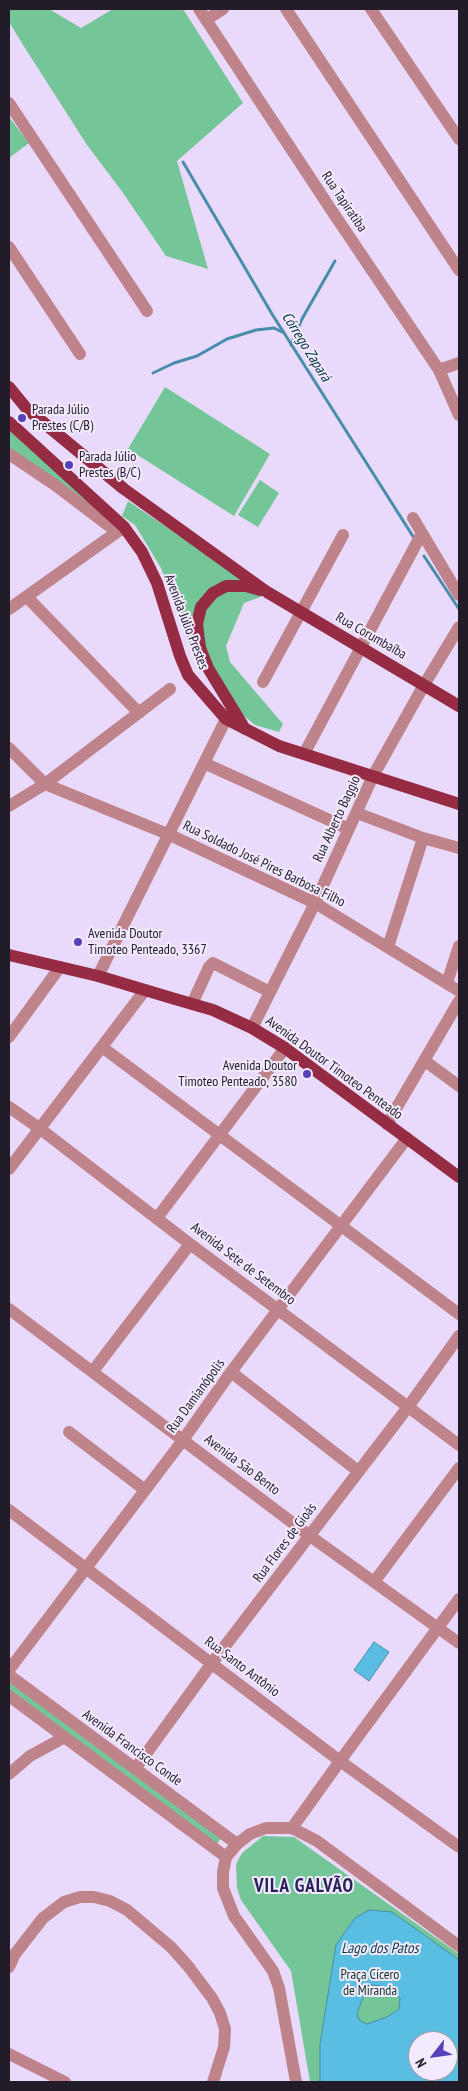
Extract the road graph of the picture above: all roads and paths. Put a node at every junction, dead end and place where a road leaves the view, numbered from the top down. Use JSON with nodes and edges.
{"nodes":[{"id":1,"x":199,"y":9,"type":"edge"},
{"id":2,"x":223,"y":9,"type":"edge"},
{"id":3,"x":286,"y":9,"type":"edge"},
{"id":4,"x":372,"y":9,"type":"edge"},
{"id":5,"x":206,"y":20,"type":"junction"},
{"id":6,"x":9,"y":103,"type":"edge"},
{"id":7,"x":459,"y":139,"type":"edge"},
{"id":8,"x":9,"y":246,"type":"edge"},
{"id":9,"x":459,"y":270,"type":"edge"},
{"id":10,"x":147,"y":310,"type":"dead end"},
{"id":11,"x":80,"y":354,"type":"dead end"},
{"id":12,"x":459,"y":363,"type":"edge"},
{"id":13,"x":439,"y":370,"type":"junction"},
{"id":14,"x":9,"y":387,"type":"edge"},
{"id":15,"x":459,"y":415,"type":"edge"},
{"id":16,"x":9,"y":422,"type":"edge"},
{"id":17,"x":9,"y":454,"type":"edge"},
{"id":18,"x":413,"y":518,"type":"dead end"},
{"id":19,"x":120,"y":529,"type":"junction"},
{"id":20,"x":422,"y":533,"type":"junction"},
{"id":21,"x":342,"y":534,"type":"dead end"},
{"id":22,"x":267,"y":592,"type":"junction"},
{"id":23,"x":459,"y":595,"type":"edge"},
{"id":24,"x":26,"y":597,"type":"junction"},
{"id":25,"x":9,"y":609,"type":"edge"},
{"id":26,"x":300,"y":612,"type":"junction"},
{"id":27,"x":459,"y":627,"type":"edge"},
{"id":28,"x":360,"y":648,"type":"junction"},
{"id":29,"x":263,"y":682,"type":"dead end"},
{"id":30,"x":424,"y":685,"type":"junction"},
{"id":31,"x":170,"y":689,"type":"dead end"},
{"id":32,"x":459,"y":706,"type":"edge"},
{"id":33,"x":138,"y":713,"type":"junction"},
{"id":34,"x":226,"y":719,"type":"junction"},
{"id":35,"x":246,"y":730,"type":"junction"},
{"id":36,"x":9,"y":748,"type":"edge"},
{"id":37,"x":304,"y":754,"type":"junction"},
{"id":38,"x":204,"y":763,"type":"junction"},
{"id":39,"x":373,"y":776,"type":"junction"},
{"id":40,"x":45,"y":784,"type":"junction"},
{"id":41,"x":459,"y":804,"type":"edge"},
{"id":42,"x":9,"y":806,"type":"edge"},
{"id":43,"x":357,"y":813,"type":"junction"},
{"id":44,"x":349,"y":829,"type":"junction"},
{"id":45,"x":170,"y":835,"type":"junction"},
{"id":46,"x":423,"y":838,"type":"junction"},
{"id":47,"x":459,"y":848,"type":"edge"},
{"id":48,"x":315,"y":903,"type":"junction"},
{"id":49,"x":459,"y":946,"type":"edge"},
{"id":50,"x":388,"y":947,"type":"junction"},
{"id":51,"x":9,"y":955,"type":"edge"},
{"id":52,"x":60,"y":967,"type":"junction"},
{"id":53,"x":98,"y":976,"type":"junction"},
{"id":54,"x":447,"y":983,"type":"junction"},
{"id":55,"x":145,"y":990,"type":"junction"},
{"id":56,"x":459,"y":991,"type":"edge"},
{"id":57,"x":270,"y":992,"type":"junction"},
{"id":58,"x":459,"y":1001,"type":"edge"},
{"id":59,"x":192,"y":1004,"type":"junction"},
{"id":60,"x":252,"y":1028,"type":"junction"},
{"id":61,"x":9,"y":1037,"type":"edge"},
{"id":62,"x":102,"y":1047,"type":"junction"},
{"id":63,"x":285,"y":1048,"type":"junction"},
{"id":64,"x":425,"y":1061,"type":"junction"},
{"id":65,"x":459,"y":1086,"type":"edge"},
{"id":66,"x":9,"y":1107,"type":"edge"},
{"id":67,"x":387,"y":1124,"type":"junction"},
{"id":68,"x":39,"y":1128,"type":"junction"},
{"id":69,"x":220,"y":1135,"type":"junction"},
{"id":70,"x":407,"y":1138,"type":"junction"},
{"id":71,"x":9,"y":1169,"type":"edge"},
{"id":72,"x":459,"y":1178,"type":"edge"},
{"id":73,"x":157,"y":1218,"type":"junction"},
{"id":74,"x":341,"y":1226,"type":"junction"},
{"id":75,"x":190,"y":1244,"type":"junction"},
{"id":76,"x":9,"y":1309,"type":"edge"},
{"id":77,"x":278,"y":1310,"type":"junction"},
{"id":78,"x":459,"y":1314,"type":"edge"},
{"id":79,"x":459,"y":1336,"type":"edge"},
{"id":80,"x":93,"y":1371,"type":"junction"},
{"id":81,"x":231,"y":1372,"type":"junction"},
{"id":82,"x":408,"y":1407,"type":"junction"},
{"id":83,"x":69,"y":1432,"type":"dead end"},
{"id":84,"x":183,"y":1440,"type":"junction"},
{"id":85,"x":459,"y":1445,"type":"edge"},
{"id":86,"x":459,"y":1468,"type":"edge"},
{"id":87,"x":358,"y":1471,"type":"junction"},
{"id":88,"x":144,"y":1490,"type":"junction"},
{"id":89,"x":9,"y":1510,"type":"edge"},
{"id":90,"x":310,"y":1536,"type":"junction"},
{"id":91,"x":86,"y":1568,"type":"junction"},
{"id":92,"x":374,"y":1582,"type":"junction"},
{"id":93,"x":459,"y":1599,"type":"edge"},
{"id":94,"x":438,"y":1628,"type":"junction"},
{"id":95,"x":459,"y":1643,"type":"edge"},
{"id":96,"x":212,"y":1663,"type":"junction"},
{"id":97,"x":9,"y":1670,"type":"edge"},
{"id":98,"x":9,"y":1675,"type":"edge"},
{"id":99,"x":9,"y":1696,"type":"edge"},
{"id":100,"x":63,"y":1738,"type":"junction"},
{"id":101,"x":340,"y":1760,"type":"junction"},
{"id":102,"x":135,"y":1768,"type":"junction"},
{"id":103,"x":9,"y":1774,"type":"edge"},
{"id":104,"x":292,"y":1828,"type":"junction"},
{"id":105,"x":222,"y":1833,"type":"junction"},
{"id":106,"x":237,"y":1844,"type":"junction"},
{"id":107,"x":213,"y":1846,"type":"junction"},
{"id":108,"x":459,"y":1847,"type":"edge"},
{"id":109,"x":226,"y":1857,"type":"junction"},
{"id":110,"x":459,"y":1946,"type":"edge"},
{"id":111,"x":12,"y":1952,"type":"edge"},
{"id":112,"x":9,"y":1967,"type":"edge"},
{"id":113,"x":9,"y":2054,"type":"edge"},
{"id":114,"x":65,"y":2082,"type":"edge"},
{"id":115,"x":213,"y":2082,"type":"edge"},
{"id":116,"x":296,"y":2082,"type":"edge"}],
"edges":[{"from":1,"to":5,"type":"street","name":"Rua Tapiratiba"},
{"from":2,"to":5,"type":"street"},
{"from":3,"to":9,"type":"street"},
{"from":4,"to":7,"type":"street"},
{"from":5,"to":13,"type":"street","name":"Rua Tapiratiba"},
{"from":6,"to":10,"type":"street"},
{"from":8,"to":11,"type":"street"},
{"from":12,"to":13,"type":"street"},
{"from":13,"to":15,"type":"street","name":"Rua Tapiratiba"},
{"from":14,"to":22,"type":"main road"},
{"from":16,"to":19,"type":"main road","name":"Avenida Júlio Prestes"},
{"from":17,"to":19,"type":"street"},
{"from":18,"to":20,"type":"street"},
{"from":19,"to":24,"type":"street"},
{"from":19,"to":34,"type":"main road","name":"Avenida Júlio Prestes"},
{"from":20,"to":23,"type":"street"},
{"from":20,"to":28,"type":"street"},
{"from":21,"to":26,"type":"street"},
{"from":22,"to":26,"type":"main road","name":"Rua Corumbaíba"},
{"from":22,"to":35,"type":"main road"},
{"from":24,"to":25,"type":"street"},
{"from":24,"to":33,"type":"street"},
{"from":26,"to":28,"type":"main road","name":"Rua Corumbaíba"},
{"from":26,"to":29,"type":"street"},
{"from":27,"to":30,"type":"street","name":"Rua Alberto Baggio"},
{"from":28,"to":30,"type":"main road","name":"Rua Corumbaíba"},
{"from":28,"to":37,"type":"street"},
{"from":30,"to":32,"type":"main road","name":"Rua Corumbaíba"},
{"from":30,"to":39,"type":"street","name":"Rua Alberto Baggio"},
{"from":31,"to":33,"type":"street"},
{"from":33,"to":40,"type":"street"},
{"from":34,"to":35,"type":"main road","name":"Avenida Júlio Prestes"},
{"from":34,"to":38,"type":"street"},
{"from":35,"to":37,"type":"main road","name":"Avenida Júlio Prestes"},
{"from":36,"to":40,"type":"street"},
{"from":37,"to":39,"type":"main road","name":"Avenida Júlio Prestes"},
{"from":38,"to":44,"type":"street"},
{"from":38,"to":45,"type":"street"},
{"from":39,"to":41,"type":"main road","name":"Avenida Júlio Prestes"},
{"from":39,"to":43,"type":"street","name":"Rua Alberto Baggio"},
{"from":40,"to":42,"type":"street"},
{"from":40,"to":45,"type":"street","name":"Rua Soldado José Pires Barbosa Filho"},
{"from":43,"to":44,"type":"street","name":"Rua Alberto Baggio"},
{"from":43,"to":46,"type":"street"},
{"from":44,"to":48,"type":"street","name":"Rua Alberto Baggio"},
{"from":45,"to":48,"type":"street","name":"Rua Soldado José Pires Barbosa Filho"},
{"from":45,"to":53,"type":"street"},
{"from":46,"to":47,"type":"street"},
{"from":46,"to":50,"type":"street"},
{"from":48,"to":50,"type":"street","name":"Rua Soldado José Pires Barbosa Filho"},
{"from":48,"to":57,"type":"street","name":"Rua Alberto Baggio"},
{"from":49,"to":54,"type":"street"},
{"from":50,"to":54,"type":"street","name":"Rua Soldado José Pires Barbosa Filho"},
{"from":51,"to":52,"type":"main road","name":"Avenida Doutor Timoteo Penteado"},
{"from":52,"to":53,"type":"main road","name":"Avenida Doutor Timoteo Penteado"},
{"from":52,"to":61,"type":"street"},
{"from":53,"to":55,"type":"main road","name":"Avenida Doutor Timoteo Penteado"},
{"from":54,"to":56,"type":"street","name":"Rua Soldado José Pires Barbosa Filho"},
{"from":55,"to":59,"type":"main road","name":"Avenida Doutor Timoteo Penteado"},
{"from":55,"to":62,"type":"street"},
{"from":57,"to":59,"type":"street"},
{"from":57,"to":60,"type":"street","name":"Rua Alberto Baggio"},
{"from":58,"to":64,"type":"street"},
{"from":59,"to":60,"type":"main road","name":"Avenida Doutor Timoteo Penteado"},
{"from":60,"to":63,"type":"main road","name":"Avenida Doutor Timoteo Penteado"},
{"from":62,"to":68,"type":"street"},
{"from":62,"to":69,"type":"street"},
{"from":63,"to":67,"type":"main road","name":"Avenida Doutor Timoteo Penteado"},
{"from":63,"to":69,"type":"street"},
{"from":64,"to":65,"type":"street"},
{"from":64,"to":67,"type":"street"},
{"from":66,"to":68,"type":"street","name":"Avenida Sete de Setembro"},
{"from":67,"to":70,"type":"main road","name":"Avenida Doutor Timoteo Penteado"},
{"from":68,"to":71,"type":"street"},
{"from":68,"to":73,"type":"street","name":"Avenida Sete de Setembro"},
{"from":69,"to":73,"type":"street"},
{"from":69,"to":74,"type":"street"},
{"from":70,"to":72,"type":"main road","name":"Avenida Doutor Timoteo Penteado"},
{"from":70,"to":74,"type":"street","name":"Rua Damianópolis"},
{"from":73,"to":75,"type":"street","name":"Avenida Sete de Setembro"},
{"from":74,"to":77,"type":"street","name":"Rua Damianópolis"},
{"from":74,"to":78,"type":"street"},
{"from":75,"to":77,"type":"street","name":"Avenida Sete de Setembro"},
{"from":75,"to":80,"type":"street"},
{"from":76,"to":80,"type":"street","name":"Avenida São Bento"},
{"from":77,"to":81,"type":"street","name":"Rua Damianópolis"},
{"from":77,"to":82,"type":"street","name":"Avenida Sete de Setembro"},
{"from":79,"to":82,"type":"street","name":"Rua Flores de Gioás"},
{"from":80,"to":84,"type":"street","name":"Avenida São Bento"},
{"from":81,"to":84,"type":"street","name":"Rua Damianópolis"},
{"from":81,"to":87,"type":"street"},
{"from":82,"to":85,"type":"street","name":"Avenida Sete de Setembro"},
{"from":82,"to":87,"type":"street","name":"Rua Flores de Gioás"},
{"from":83,"to":88,"type":"street"},
{"from":84,"to":88,"type":"street","name":"Rua Damianópolis"},
{"from":84,"to":90,"type":"street","name":"Avenida São Bento"},
{"from":86,"to":92,"type":"street"},
{"from":87,"to":90,"type":"street","name":"Rua Flores de Gioás"},
{"from":88,"to":91,"type":"street","name":"Rua Damianópolis"},
{"from":89,"to":91,"type":"street","name":"Rua Santo Antônio"},
{"from":90,"to":92,"type":"street","name":"Avenida São Bento"},
{"from":90,"to":96,"type":"street","name":"Rua Flores de Gioás"},
{"from":91,"to":96,"type":"street","name":"Rua Santo Antônio"},
{"from":91,"to":97,"type":"street","name":"Rua Damianópolis"},
{"from":92,"to":94,"type":"street","name":"Avenida São Bento"},
{"from":93,"to":94,"type":"street"},
{"from":94,"to":95,"type":"street","name":"Avenida São Bento"},
{"from":94,"to":101,"type":"street"},
{"from":96,"to":101,"type":"street","name":"Rua Santo Antônio"},
{"from":96,"to":102,"type":"street","name":"Rua Flores de Gioás"},
{"from":98,"to":102,"type":"street","name":"Avenida Francisco Conde"},
{"from":99,"to":100,"type":"street"},
{"from":100,"to":103,"type":"street"},
{"from":100,"to":107,"type":"street"},
{"from":101,"to":104,"type":"street"},
{"from":101,"to":108,"type":"street","name":"Rua Santo Antônio"},
{"from":102,"to":105,"type":"street","name":"Avenida Francisco Conde"},
{"from":104,"to":106,"type":"street"},
{"from":104,"to":110,"type":"street"},
{"from":105,"to":106,"type":"street","name":"Avenida Francisco Conde"},
{"from":105,"to":107,"type":"street"},
{"from":106,"to":109,"type":"street"},
{"from":107,"to":109,"type":"street"},
{"from":109,"to":116,"type":"street"},
{"from":111,"to":112,"type":"street"},
{"from":111,"to":115,"type":"street"},
{"from":113,"to":114,"type":"street"}]}
